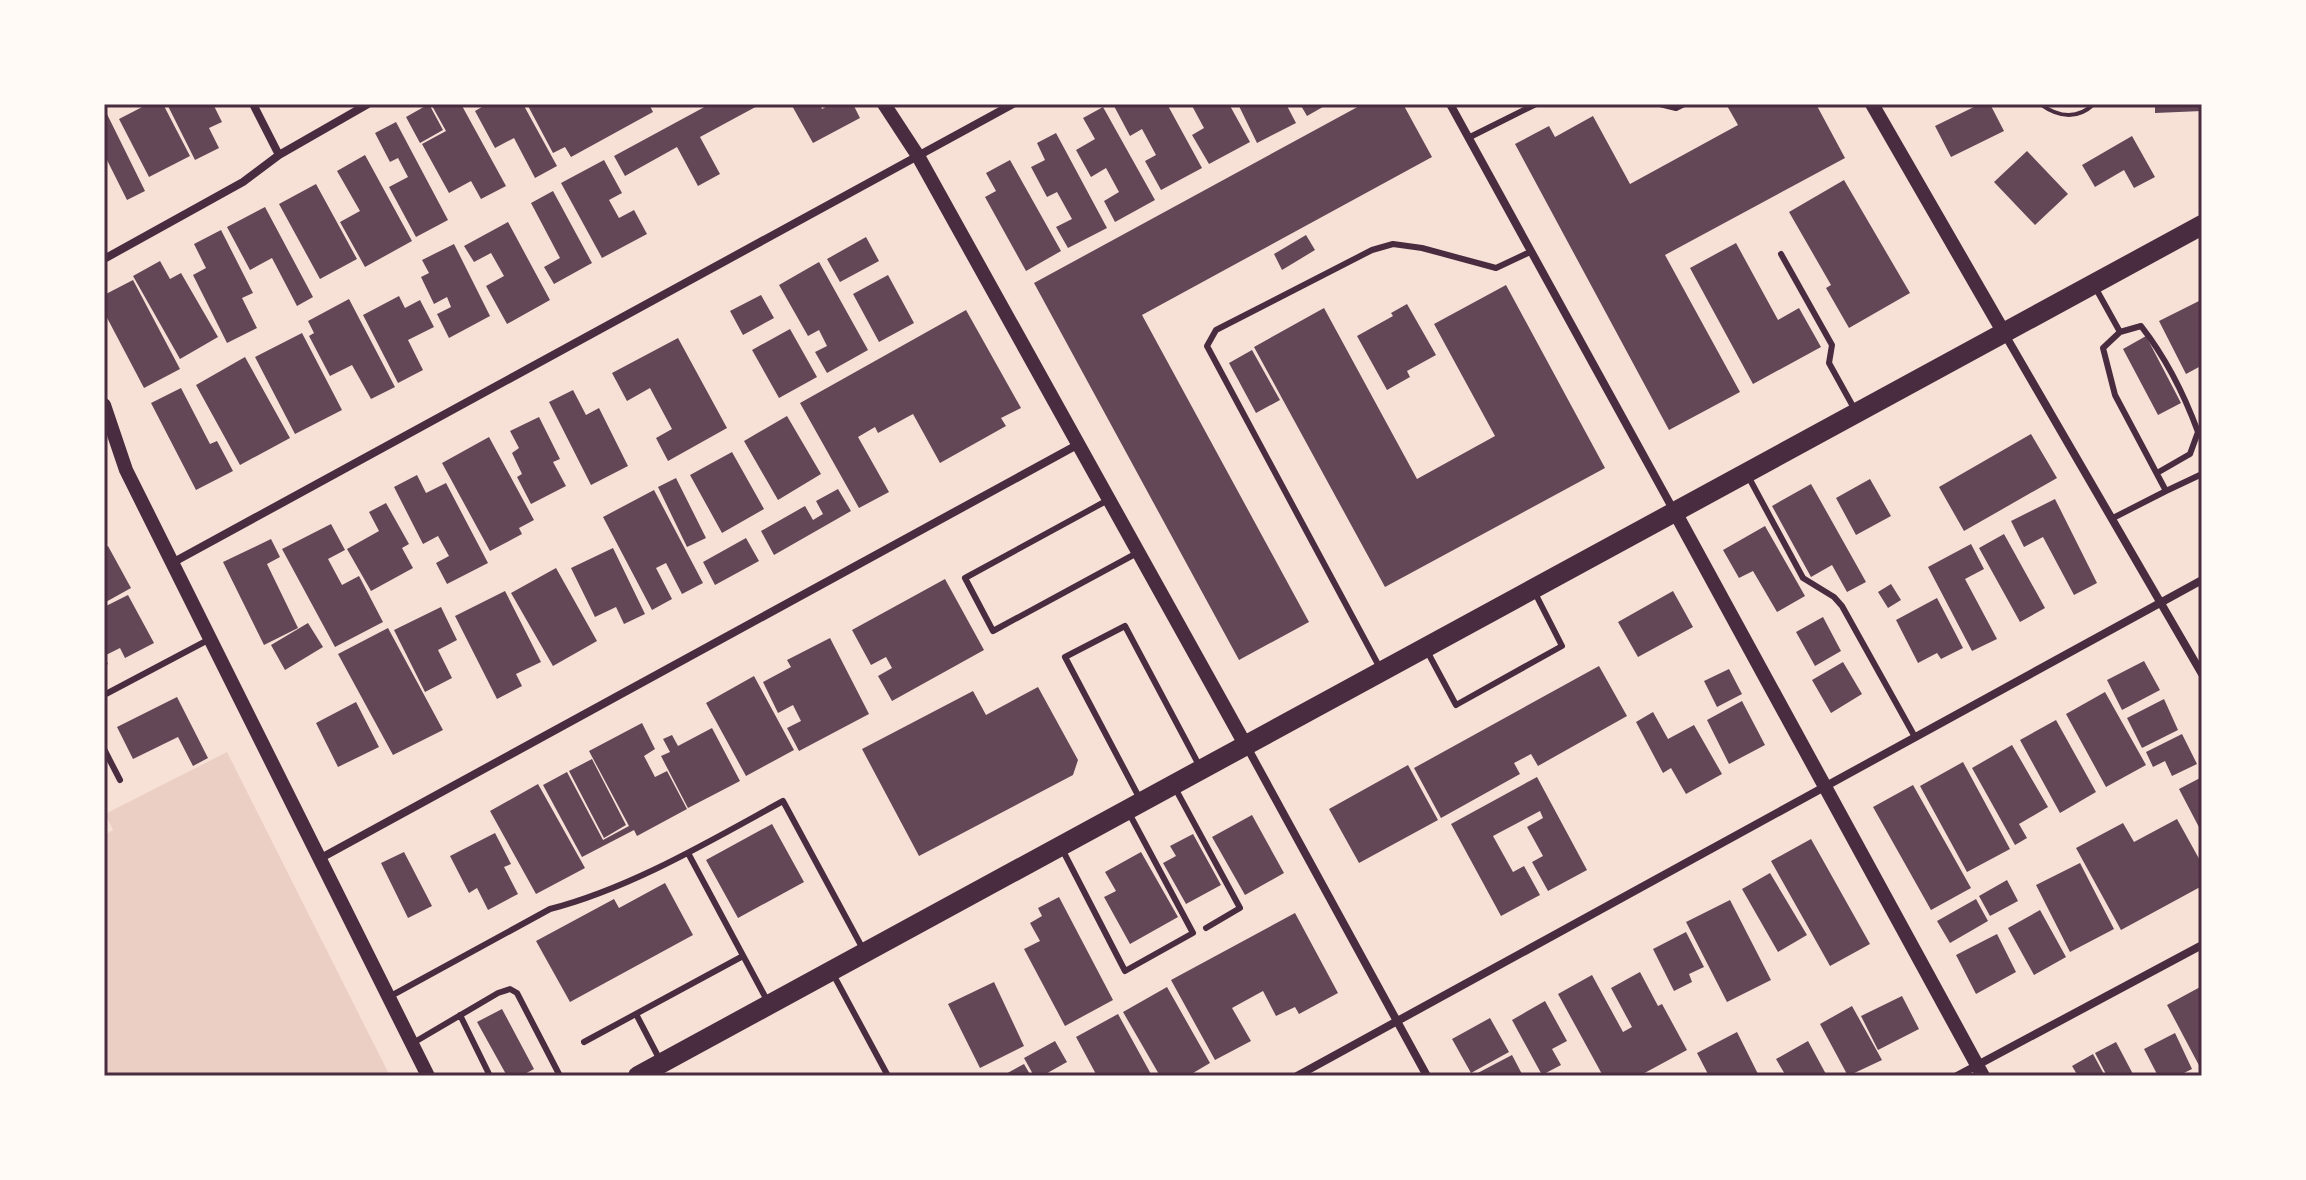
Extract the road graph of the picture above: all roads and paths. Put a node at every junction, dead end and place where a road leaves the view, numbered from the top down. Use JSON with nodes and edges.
{"nodes":[{"id":1,"x":253,"y":104,"type":"edge"},
{"id":2,"x":368,"y":104,"type":"edge"},
{"id":3,"x":884,"y":104,"type":"edge"},
{"id":4,"x":1013,"y":104,"type":"edge"},
{"id":5,"x":1450,"y":104,"type":"edge"},
{"id":6,"x":1536,"y":104,"type":"edge"},
{"id":7,"x":1660,"y":104,"type":"edge"},
{"id":8,"x":1684,"y":104,"type":"edge"},
{"id":9,"x":1872,"y":104,"type":"edge"},
{"id":10,"x":2040,"y":104,"type":"edge"},
{"id":11,"x":2094,"y":104,"type":"edge"},
{"id":12,"x":1468,"y":138,"type":"junction"},
{"id":13,"x":279,"y":155,"type":"junction"},
{"id":14,"x":918,"y":156,"type":"junction"},
{"id":15,"x":2202,"y":225,"type":"edge"},
{"id":16,"x":1530,"y":252,"type":"junction"},
{"id":17,"x":1781,"y":254,"type":"dead end"},
{"id":18,"x":104,"y":259,"type":"edge"},
{"id":19,"x":2093,"y":284,"type":"junction"},
{"id":20,"x":2120,"y":332,"type":"junction"},
{"id":21,"x":2004,"y":333,"type":"junction"},
{"id":22,"x":104,"y":405,"type":"edge"},
{"id":23,"x":1857,"y":413,"type":"junction"},
{"id":24,"x":104,"y":440,"type":"edge"},
{"id":25,"x":1077,"y":445,"type":"junction"},
{"id":26,"x":126,"y":470,"type":"junction"},
{"id":27,"x":1746,"y":473,"type":"junction"},
{"id":28,"x":2157,"y":473,"type":"junction"},
{"id":29,"x":2202,"y":474,"type":"edge"},
{"id":30,"x":2166,"y":491,"type":"junction"},
{"id":31,"x":1108,"y":500,"type":"junction"},
{"id":32,"x":1675,"y":512,"type":"junction"},
{"id":33,"x":2113,"y":518,"type":"junction"},
{"id":34,"x":1137,"y":553,"type":"junction"},
{"id":35,"x":172,"y":563,"type":"junction"},
{"id":36,"x":2202,"y":580,"type":"edge"},
{"id":37,"x":1533,"y":589,"type":"junction"},
{"id":38,"x":2162,"y":602,"type":"junction"},
{"id":39,"x":211,"y":638,"type":"junction"},
{"id":40,"x":1425,"y":648,"type":"junction"},
{"id":41,"x":1382,"y":671,"type":"junction"},
{"id":42,"x":2202,"y":674,"type":"edge"},
{"id":43,"x":104,"y":695,"type":"edge"},
{"id":44,"x":1915,"y":737,"type":"junction"},
{"id":45,"x":1246,"y":746,"type":"junction"},
{"id":46,"x":104,"y":749,"type":"edge"},
{"id":47,"x":1202,"y":769,"type":"junction"},
{"id":48,"x":120,"y":780,"type":"dead end"},
{"id":49,"x":1173,"y":785,"type":"junction"},
{"id":50,"x":1825,"y":786,"type":"junction"},
{"id":51,"x":1134,"y":806,"type":"junction"},
{"id":52,"x":1060,"y":846,"type":"junction"},
{"id":53,"x":688,"y":853,"type":"junction"},
{"id":54,"x":321,"y":858,"type":"junction"},
{"id":55,"x":1206,"y":928,"type":"dead end"},
{"id":56,"x":2202,"y":945,"type":"edge"},
{"id":57,"x":865,"y":953,"type":"junction"},
{"id":58,"x":743,"y":956,"type":"junction"},
{"id":59,"x":831,"y":971,"type":"junction"},
{"id":60,"x":389,"y":997,"type":"junction"},
{"id":61,"x":769,"y":1005,"type":"junction"},
{"id":62,"x":636,"y":1014,"type":"junction"},
{"id":63,"x":460,"y":1015,"type":"junction"},
{"id":64,"x":1397,"y":1021,"type":"junction"},
{"id":65,"x":584,"y":1042,"type":"dead end"},
{"id":66,"x":412,"y":1043,"type":"junction"},
{"id":67,"x":662,"y":1063,"type":"junction"},
{"id":68,"x":1980,"y":1070,"type":"edge"},
{"id":69,"x":428,"y":1076,"type":"edge"},
{"id":70,"x":490,"y":1076,"type":"edge"},
{"id":71,"x":560,"y":1076,"type":"edge"},
{"id":72,"x":638,"y":1076,"type":"edge"},
{"id":73,"x":888,"y":1076,"type":"edge"},
{"id":74,"x":1297,"y":1076,"type":"edge"},
{"id":75,"x":1427,"y":1076,"type":"edge"},
{"id":76,"x":1957,"y":1076,"type":"edge"}],
"edges":[{"from":1,"to":13,"type":"street"},
{"from":2,"to":13,"type":"street"},
{"from":3,"to":14,"type":"street"},
{"from":4,"to":14,"type":"street"},
{"from":5,"to":12,"type":"street"},
{"from":6,"to":12,"type":"lane"},
{"from":7,"to":8,"type":"lane"},
{"from":9,"to":21,"type":"street"},
{"from":10,"to":11,"type":"path"},
{"from":12,"to":16,"type":"street"},
{"from":13,"to":18,"type":"street"},
{"from":14,"to":25,"type":"street"},
{"from":14,"to":35,"type":"street"},
{"from":15,"to":19,"type":"main road"},
{"from":16,"to":32,"type":"street"},
{"from":16,"to":41,"type":"lane"},
{"from":17,"to":23,"type":"lane"},
{"from":19,"to":20,"type":"lane"},
{"from":19,"to":21,"type":"main road"},
{"from":20,"to":28,"type":"lane"},
{"from":20,"to":28,"type":"lane"},
{"from":21,"to":23,"type":"main road"},
{"from":21,"to":33,"type":"street"},
{"from":22,"to":26,"type":"street"},
{"from":23,"to":27,"type":"main road"},
{"from":24,"to":26,"type":"street"},
{"from":25,"to":31,"type":"street"},
{"from":25,"to":54,"type":"street"},
{"from":26,"to":35,"type":"street"},
{"from":27,"to":32,"type":"main road"},
{"from":27,"to":44,"type":"lane"},
{"from":28,"to":30,"type":"lane"},
{"from":29,"to":30,"type":"lane"},
{"from":30,"to":33,"type":"lane"},
{"from":31,"to":34,"type":"street"},
{"from":31,"to":34,"type":"lane"},
{"from":32,"to":37,"type":"main road"},
{"from":32,"to":50,"type":"street"},
{"from":33,"to":38,"type":"street"},
{"from":34,"to":45,"type":"street"},
{"from":35,"to":39,"type":"street"},
{"from":36,"to":38,"type":"street"},
{"from":37,"to":40,"type":"main road"},
{"from":37,"to":40,"type":"lane"},
{"from":38,"to":42,"type":"street"},
{"from":38,"to":44,"type":"street"},
{"from":39,"to":43,"type":"lane"},
{"from":39,"to":54,"type":"street"},
{"from":40,"to":41,"type":"main road"},
{"from":41,"to":45,"type":"main road"},
{"from":44,"to":50,"type":"street"},
{"from":45,"to":47,"type":"main road"},
{"from":45,"to":64,"type":"street"},
{"from":46,"to":48,"type":"lane"},
{"from":47,"to":49,"type":"main road"},
{"from":47,"to":51,"type":"lane"},
{"from":49,"to":51,"type":"main road"},
{"from":49,"to":55,"type":"lane"},
{"from":50,"to":64,"type":"street"},
{"from":50,"to":68,"type":"street"},
{"from":51,"to":52,"type":"main road"},
{"from":51,"to":52,"type":"lane"},
{"from":52,"to":57,"type":"main road"},
{"from":53,"to":57,"type":"lane"},
{"from":53,"to":58,"type":"lane"},
{"from":53,"to":60,"type":"lane"},
{"from":54,"to":60,"type":"street"},
{"from":56,"to":68,"type":"street"},
{"from":57,"to":59,"type":"main road"},
{"from":58,"to":61,"type":"lane"},
{"from":58,"to":62,"type":"lane"},
{"from":59,"to":61,"type":"main road"},
{"from":59,"to":73,"type":"lane"},
{"from":60,"to":66,"type":"street"},
{"from":61,"to":67,"type":"main road"},
{"from":62,"to":65,"type":"lane"},
{"from":62,"to":67,"type":"lane"},
{"from":63,"to":66,"type":"lane"},
{"from":63,"to":70,"type":"lane"},
{"from":63,"to":71,"type":"lane"},
{"from":64,"to":74,"type":"street"},
{"from":64,"to":75,"type":"street"},
{"from":66,"to":69,"type":"street"},
{"from":67,"to":72,"type":"main road"},
{"from":68,"to":76,"type":"street"}]}
